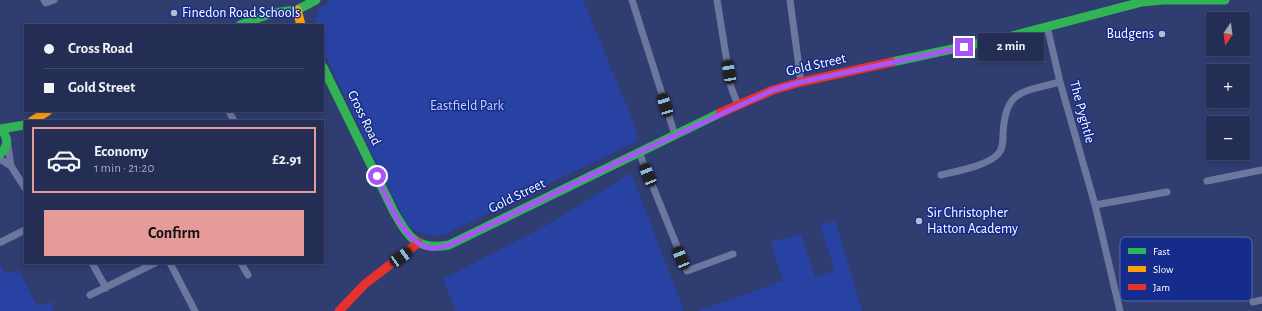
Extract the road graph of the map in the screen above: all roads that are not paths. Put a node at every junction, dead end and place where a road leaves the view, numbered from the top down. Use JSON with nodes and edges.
{"nodes":[{"id":1,"x":44,"y":0,"type":"edge"},
{"id":2,"x":54,"y":0,"type":"edge"},
{"id":3,"x":316,"y":0,"type":"edge"},
{"id":4,"x":632,"y":0,"type":"edge"},
{"id":5,"x":717,"y":0,"type":"edge"},
{"id":6,"x":790,"y":0,"type":"edge"},
{"id":7,"x":1163,"y":0,"type":"edge"},
{"id":8,"x":1225,"y":0,"type":"edge"},
{"id":9,"x":1118,"y":4,"type":"edge"},
{"id":10,"x":297,"y":10,"type":"junction"},
{"id":11,"x":243,"y":24,"type":"edge"},
{"id":12,"x":301,"y":24,"type":"edge"},
{"id":13,"x":1047,"y":26,"type":"junction"},
{"id":14,"x":324,"y":69,"type":"edge"},
{"id":15,"x":801,"y":82,"type":"junction"},
{"id":16,"x":1060,"y":82,"type":"junction"},
{"id":17,"x":738,"y":105,"type":"junction"},
{"id":18,"x":46,"y":112,"type":"edge"},
{"id":19,"x":34,"y":120,"type":"edge"},
{"id":20,"x":24,"y":126,"type":"edge"},
{"id":21,"x":24,"y":127,"type":"edge"},
{"id":22,"x":0,"y":129,"type":"edge"},
{"id":23,"x":675,"y":135,"type":"junction"},
{"id":24,"x":12,"y":140,"type":"junction"},
{"id":25,"x":639,"y":152,"type":"junction"},
{"id":26,"x":0,"y":154,"type":"edge"},
{"id":27,"x":0,"y":159,"type":"edge"},
{"id":28,"x":11,"y":166,"type":"junction"},
{"id":29,"x":1262,"y":170,"type":"edge"},
{"id":30,"x":942,"y":175,"type":"dead end"},
{"id":31,"x":1207,"y":181,"type":"dead end"},
{"id":32,"x":24,"y":186,"type":"edge"},
{"id":33,"x":1168,"y":192,"type":"dead end"},
{"id":34,"x":1095,"y":205,"type":"junction"},
{"id":35,"x":24,"y":230,"type":"edge"},
{"id":36,"x":1,"y":242,"type":"edge"},
{"id":37,"x":418,"y":243,"type":"junction"},
{"id":38,"x":733,"y":254,"type":"dead end"},
{"id":39,"x":93,"y":264,"type":"edge"},
{"id":40,"x":153,"y":264,"type":"edge"},
{"id":41,"x":171,"y":264,"type":"edge"},
{"id":42,"x":242,"y":264,"type":"edge"},
{"id":43,"x":248,"y":275,"type":"dead end"},
{"id":44,"x":106,"y":288,"type":"junction"},
{"id":45,"x":90,"y":296,"type":"dead end"},
{"id":46,"x":1262,"y":300,"type":"edge"},
{"id":47,"x":1253,"y":302,"type":"dead end"},
{"id":48,"x":195,"y":311,"type":"edge"},
{"id":49,"x":339,"y":311,"type":"edge"},
{"id":50,"x":1120,"y":311,"type":"edge"}],
"edges":[{"from":1,"to":2,"type":"street"},
{"from":3,"to":10,"type":"street"},
{"from":4,"to":23,"type":"street"},
{"from":5,"to":17,"type":"street"},
{"from":6,"to":15,"type":"street"},
{"from":7,"to":8,"type":"street","name":"Gold Street"},
{"from":7,"to":9,"type":"street","name":"Gold Street"},
{"from":9,"to":13,"type":"street","name":"Gold Street"},
{"from":10,"to":11,"type":"street"},
{"from":10,"to":12,"type":"street"},
{"from":13,"to":15,"type":"street","name":"Gold Street"},
{"from":13,"to":16,"type":"street","name":"The Pyghtle"},
{"from":14,"to":37,"type":"street","name":"Cross Road"},
{"from":15,"to":17,"type":"street","name":"Gold Street"},
{"from":16,"to":30,"type":"street"},
{"from":16,"to":34,"type":"street","name":"The Pyghtle"},
{"from":17,"to":23,"type":"street","name":"Gold Street"},
{"from":18,"to":19,"type":"street"},
{"from":20,"to":22,"type":"street"},
{"from":21,"to":24,"type":"street"},
{"from":22,"to":24,"type":"street"},
{"from":23,"to":25,"type":"street","name":"Gold Street"},
{"from":24,"to":26,"type":"street"},
{"from":24,"to":28,"type":"street"},
{"from":25,"to":37,"type":"street","name":"Gold Street"},
{"from":25,"to":38,"type":"street"},
{"from":27,"to":28,"type":"street"},
{"from":28,"to":32,"type":"street"},
{"from":29,"to":31,"type":"street"},
{"from":33,"to":34,"type":"street"},
{"from":34,"to":50,"type":"street","name":"The Pyghtle"},
{"from":35,"to":36,"type":"street"},
{"from":37,"to":49,"type":"street"},
{"from":39,"to":44,"type":"street"},
{"from":40,"to":44,"type":"street"},
{"from":41,"to":48,"type":"street"},
{"from":42,"to":43,"type":"street"},
{"from":44,"to":45,"type":"street"},
{"from":46,"to":47,"type":"street"}]}
